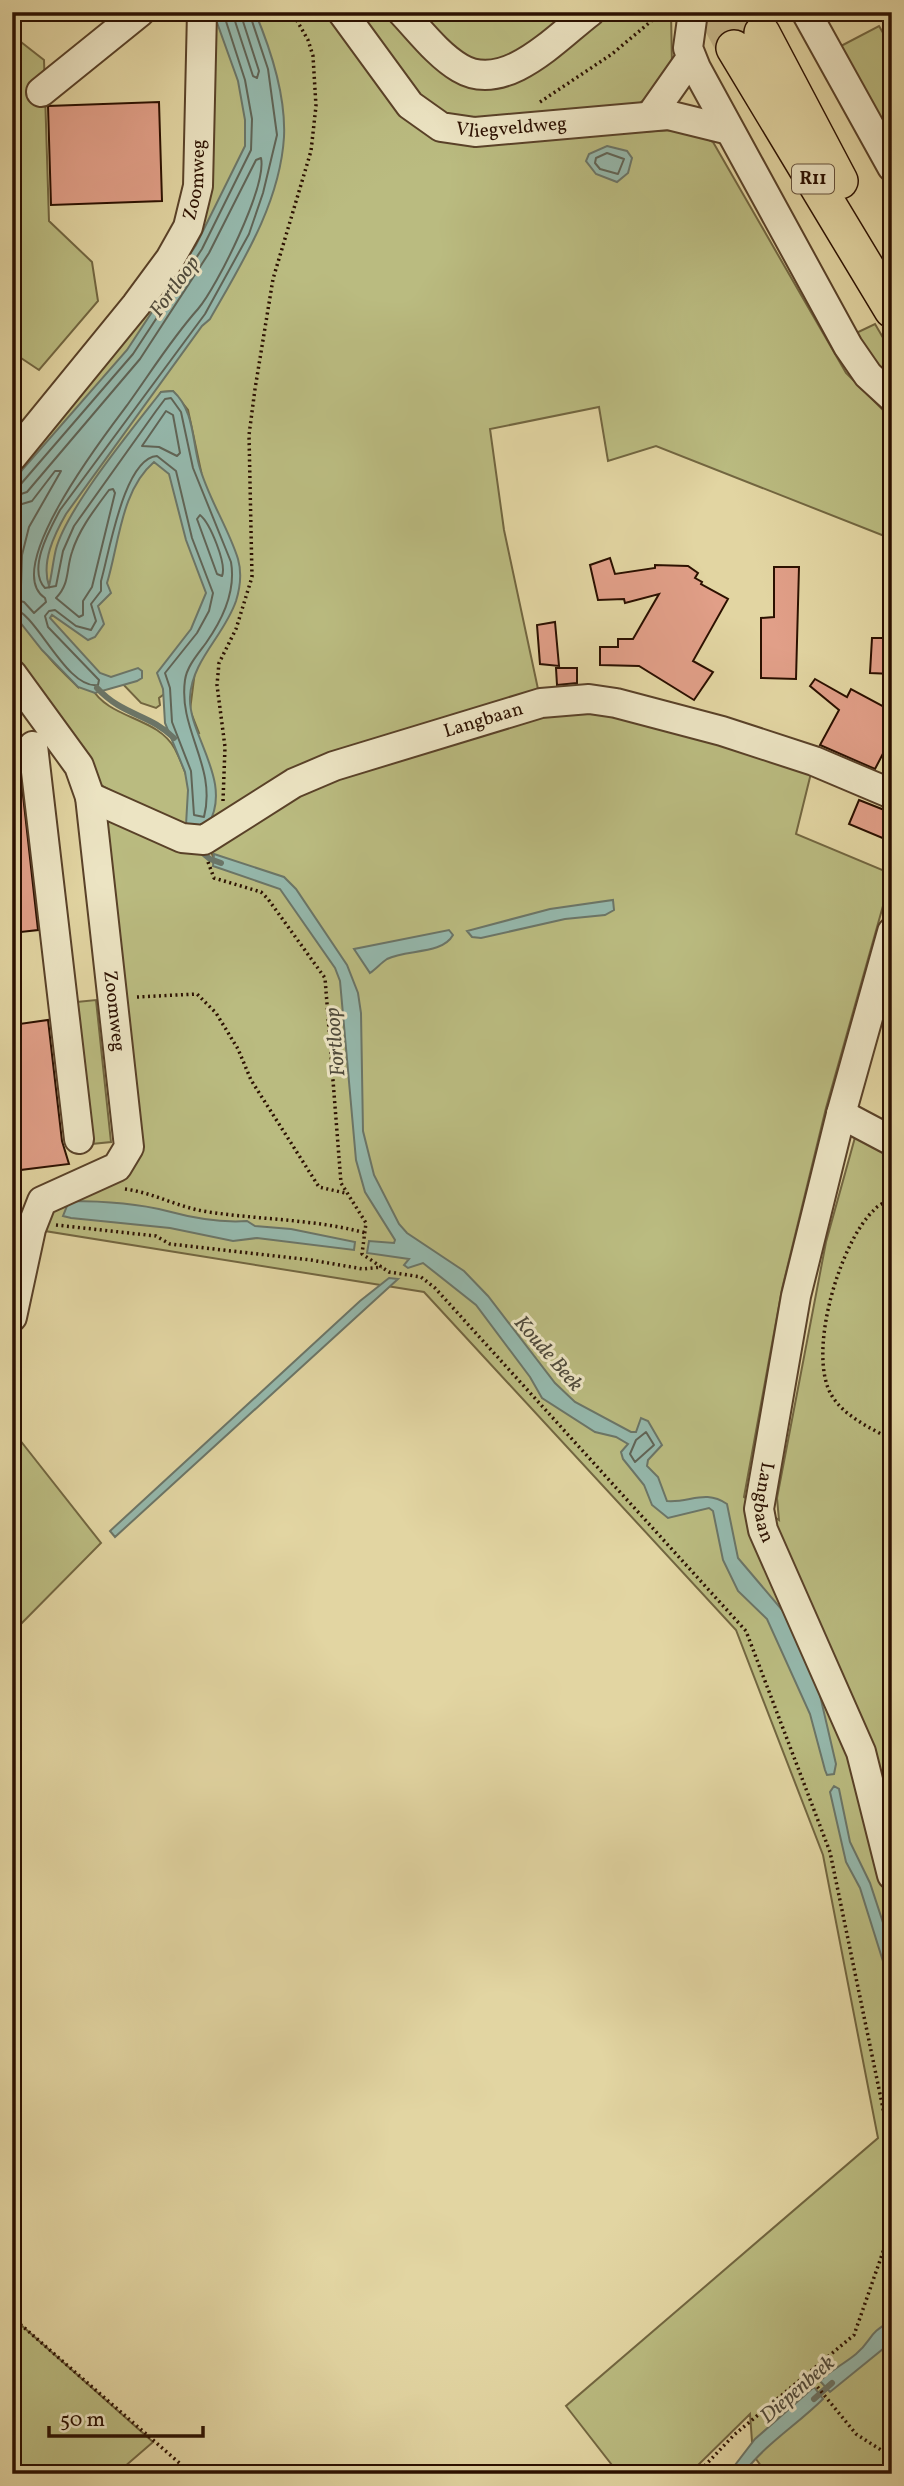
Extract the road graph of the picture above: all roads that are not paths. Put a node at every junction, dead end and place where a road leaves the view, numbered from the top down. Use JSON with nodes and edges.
{"nodes":[{"id":1,"x":140,"y":12,"type":"edge"},
{"id":2,"x":185,"y":12,"type":"edge"},
{"id":3,"x":202,"y":12,"type":"edge"},
{"id":4,"x":342,"y":12,"type":"edge"},
{"id":5,"x":402,"y":12,"type":"edge"},
{"id":6,"x":590,"y":12,"type":"edge"},
{"id":7,"x":693,"y":12,"type":"edge"},
{"id":8,"x":806,"y":12,"type":"edge"},
{"id":9,"x":691,"y":58,"type":"junction"},
{"id":10,"x":41,"y":92,"type":"dead end"},
{"id":11,"x":651,"y":114,"type":"junction"},
{"id":12,"x":729,"y":130,"type":"junction"},
{"id":13,"x":892,"y":167,"type":"edge"},
{"id":14,"x":892,"y":280,"type":"edge"},
{"id":15,"x":892,"y":310,"type":"edge"},
{"id":16,"x":892,"y":397,"type":"edge"},
{"id":17,"x":12,"y":427,"type":"edge"},
{"id":18,"x":12,"y":457,"type":"edge"},
{"id":19,"x":12,"y":674,"type":"edge"},
{"id":20,"x":62,"y":743,"type":"junction"},
{"id":21,"x":23,"y":746,"type":"edge"},
{"id":22,"x":892,"y":794,"type":"edge"},
{"id":23,"x":90,"y":797,"type":"junction"},
{"id":24,"x":892,"y":932,"type":"edge"},
{"id":25,"x":841,"y":1114,"type":"junction"},
{"id":26,"x":79,"y":1139,"type":"dead end"},
{"id":27,"x":892,"y":1141,"type":"edge"},
{"id":28,"x":12,"y":1317,"type":"edge"},
{"id":29,"x":892,"y":1875,"type":"edge"}],
"edges":[{"from":1,"to":10,"type":"street"},
{"from":2,"to":17,"type":"street"},
{"from":3,"to":18,"type":"street","name":"Zoomweg"},
{"from":4,"to":11,"type":"street","name":"Vliegveldweg"},
{"from":5,"to":6,"type":"street"},
{"from":7,"to":9,"type":"street"},
{"from":8,"to":13,"type":"street"},
{"from":9,"to":11,"type":"street"},
{"from":9,"to":12,"type":"street"},
{"from":11,"to":12,"type":"street","name":"Vliegveldweg"},
{"from":12,"to":16,"type":"street"},
{"from":14,"to":15,"type":"main road","number":"R11"},
{"from":19,"to":20,"type":"street","name":"Zoomweg"},
{"from":20,"to":21,"type":"street"},
{"from":20,"to":23,"type":"street","name":"Zoomweg"},
{"from":21,"to":26,"type":"street"},
{"from":22,"to":23,"type":"street","name":"Langbaan"},
{"from":23,"to":28,"type":"street","name":"Zoomweg"},
{"from":24,"to":25,"type":"street","name":"Langbaan"},
{"from":25,"to":27,"type":"street"},
{"from":25,"to":29,"type":"street","name":"Langbaan"}]}
